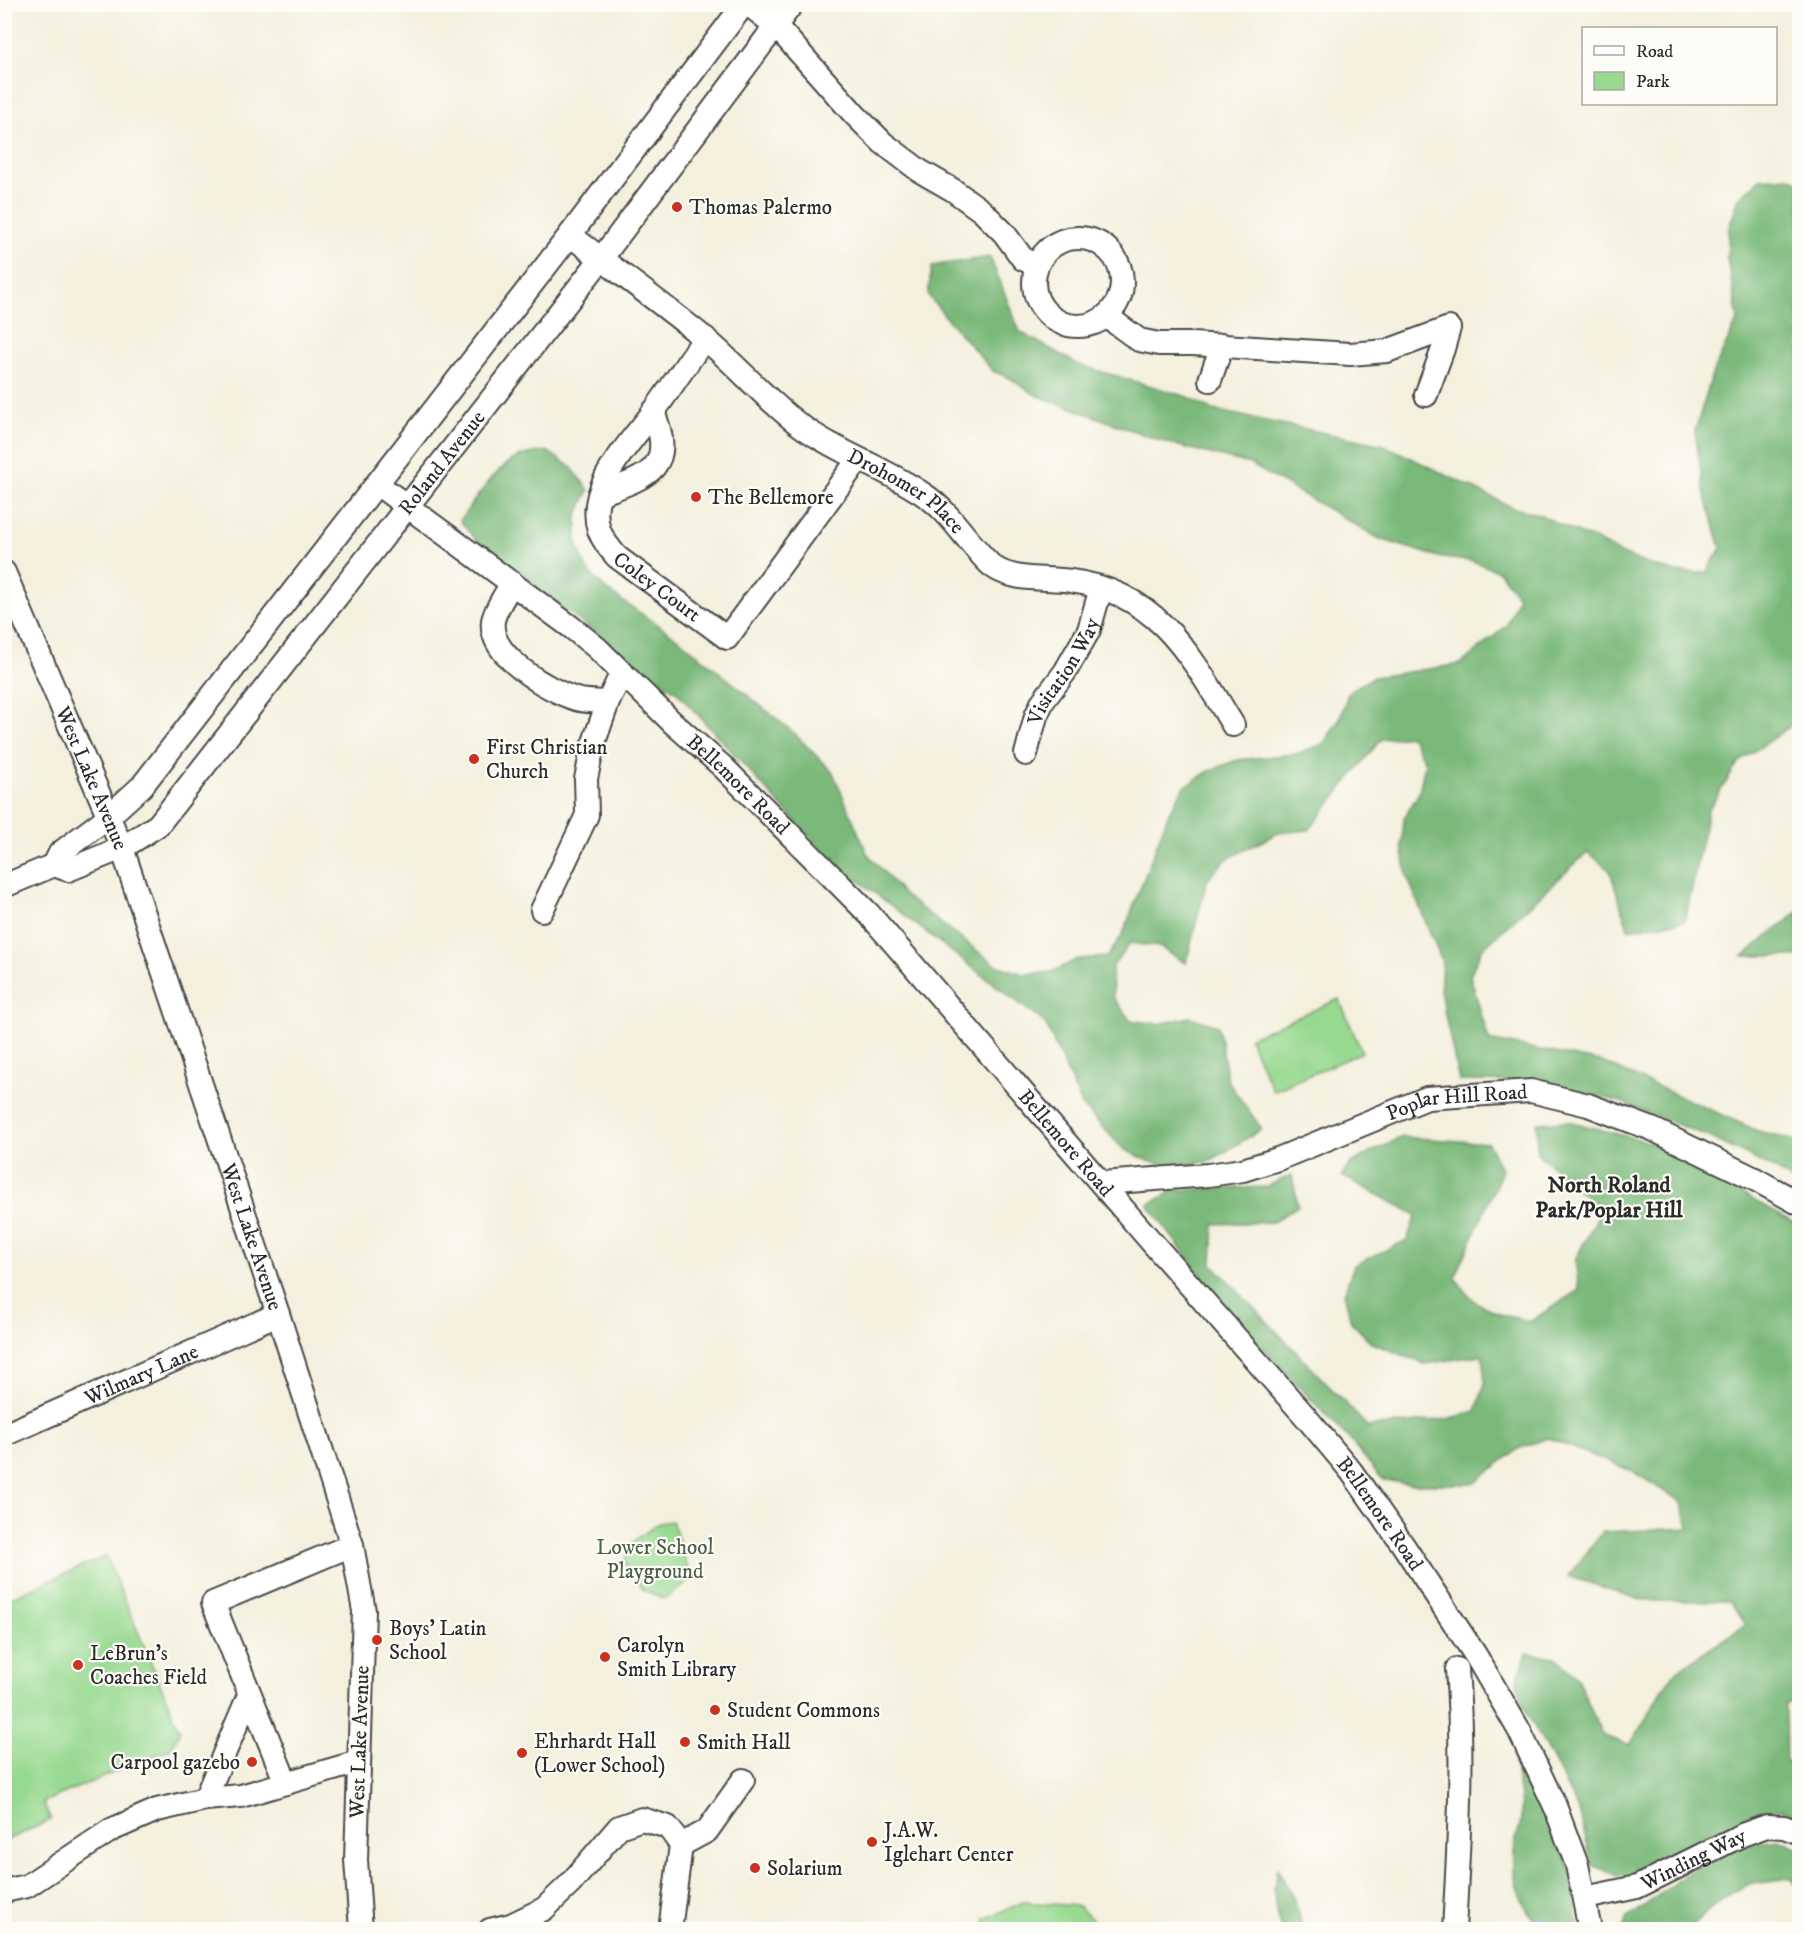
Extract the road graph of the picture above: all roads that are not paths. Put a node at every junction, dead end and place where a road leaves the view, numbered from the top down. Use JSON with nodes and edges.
{"nodes":[{"id":1,"x":746,"y":4,"type":"edge"},
{"id":2,"x":792,"y":4,"type":"edge"},
{"id":3,"x":776,"y":26,"type":"junction"},
{"id":4,"x":570,"y":235,"type":"junction"},
{"id":5,"x":601,"y":259,"type":"junction"},
{"id":6,"x":1036,"y":265,"type":"junction"},
{"id":7,"x":1106,"y":316,"type":"junction"},
{"id":8,"x":705,"y":338,"type":"junction"},
{"id":9,"x":1222,"y":345,"type":"junction"},
{"id":10,"x":1210,"y":380,"type":"dead end"},
{"id":11,"x":1426,"y":395,"type":"dead end"},
{"id":12,"x":653,"y":412,"type":"junction"},
{"id":13,"x":858,"y":460,"type":"junction"},
{"id":14,"x":377,"y":484,"type":"junction"},
{"id":15,"x":600,"y":494,"type":"junction"},
{"id":16,"x":407,"y":506,"type":"junction"},
{"id":17,"x":4,"y":572,"type":"edge"},
{"id":18,"x":512,"y":583,"type":"junction"},
{"id":19,"x":1101,"y":588,"type":"junction"},
{"id":20,"x":622,"y":672,"type":"junction"},
{"id":21,"x":608,"y":702,"type":"junction"},
{"id":22,"x":1233,"y":725,"type":"dead end"},
{"id":23,"x":1026,"y":754,"type":"dead end"},
{"id":24,"x":109,"y":816,"type":"junction"},
{"id":25,"x":122,"y":848,"type":"junction"},
{"id":26,"x":54,"y":865,"type":"junction"},
{"id":27,"x":4,"y":886,"type":"edge"},
{"id":28,"x":542,"y":910,"type":"dead end"},
{"id":29,"x":1102,"y":1183,"type":"junction"},
{"id":30,"x":1800,"y":1204,"type":"edge"},
{"id":31,"x":278,"y":1314,"type":"junction"},
{"id":32,"x":4,"y":1435,"type":"edge"},
{"id":33,"x":352,"y":1545,"type":"junction"},
{"id":34,"x":1457,"y":1669,"type":"dead end"},
{"id":35,"x":249,"y":1695,"type":"junction"},
{"id":36,"x":358,"y":1762,"type":"junction"},
{"id":37,"x":743,"y":1780,"type":"dead end"},
{"id":38,"x":286,"y":1783,"type":"junction"},
{"id":39,"x":205,"y":1799,"type":"junction"},
{"id":40,"x":1800,"y":1833,"type":"edge"},
{"id":41,"x":681,"y":1845,"type":"junction"},
{"id":42,"x":4,"y":1891,"type":"edge"},
{"id":43,"x":1585,"y":1898,"type":"junction"},
{"id":44,"x":361,"y":1929,"type":"edge"},
{"id":45,"x":490,"y":1929,"type":"edge"},
{"id":46,"x":670,"y":1929,"type":"edge"},
{"id":47,"x":1454,"y":1929,"type":"edge"},
{"id":48,"x":1590,"y":1929,"type":"edge"}],
"edges":[{"from":1,"to":3,"type":"street"},
{"from":1,"to":4,"type":"street","name":"Roland Avenue"},
{"from":2,"to":3,"type":"street","name":"Roland Avenue"},
{"from":3,"to":5,"type":"street","name":"Roland Avenue"},
{"from":3,"to":6,"type":"street"},
{"from":4,"to":5,"type":"street","name":"Drohomer Place"},
{"from":4,"to":14,"type":"street","name":"Roland Avenue"},
{"from":5,"to":8,"type":"street","name":"Drohomer Place"},
{"from":5,"to":16,"type":"street","name":"Roland Avenue"},
{"from":6,"to":7,"type":"street"},
{"from":6,"to":7,"type":"street"},
{"from":7,"to":9,"type":"street"},
{"from":8,"to":12,"type":"street","name":"Coley Court"},
{"from":8,"to":13,"type":"street","name":"Drohomer Place"},
{"from":9,"to":10,"type":"street"},
{"from":9,"to":11,"type":"street"},
{"from":12,"to":15,"type":"street","name":"Coley Court"},
{"from":12,"to":15,"type":"street"},
{"from":13,"to":15,"type":"street","name":"Coley Court"},
{"from":13,"to":19,"type":"street","name":"Drohomer Place"},
{"from":14,"to":16,"type":"street","name":"Bellemore Road"},
{"from":14,"to":24,"type":"street","name":"Roland Avenue"},
{"from":16,"to":18,"type":"street","name":"Bellemore Road"},
{"from":16,"to":25,"type":"street","name":"Roland Avenue"},
{"from":17,"to":24,"type":"street","name":"West Lake Avenue"},
{"from":18,"to":20,"type":"street","name":"Bellemore Road"},
{"from":18,"to":21,"type":"street"},
{"from":19,"to":22,"type":"street","name":"Drohomer Place"},
{"from":19,"to":23,"type":"street","name":"Visitation Way"},
{"from":20,"to":21,"type":"street"},
{"from":20,"to":29,"type":"street","name":"Bellemore Road"},
{"from":21,"to":28,"type":"street"},
{"from":24,"to":25,"type":"street","name":"West Lake Avenue"},
{"from":24,"to":26,"type":"street","name":"Roland Avenue"},
{"from":25,"to":26,"type":"street","name":"Roland Avenue"},
{"from":25,"to":31,"type":"street","name":"West Lake Avenue"},
{"from":26,"to":27,"type":"street","name":"Roland Avenue"},
{"from":29,"to":30,"type":"street","name":"Poplar Hill Road"},
{"from":29,"to":43,"type":"street","name":"Bellemore Road"},
{"from":31,"to":32,"type":"street","name":"Wilmary Lane"},
{"from":31,"to":33,"type":"street","name":"West Lake Avenue"},
{"from":33,"to":35,"type":"street"},
{"from":33,"to":36,"type":"street","name":"West Lake Avenue"},
{"from":34,"to":47,"type":"street"},
{"from":35,"to":38,"type":"street"},
{"from":35,"to":39,"type":"street"},
{"from":36,"to":38,"type":"street"},
{"from":36,"to":44,"type":"street","name":"West Lake Avenue"},
{"from":37,"to":41,"type":"street"},
{"from":38,"to":39,"type":"street"},
{"from":39,"to":42,"type":"street"},
{"from":40,"to":43,"type":"street","name":"Winding Way"},
{"from":41,"to":45,"type":"street"},
{"from":41,"to":46,"type":"street"},
{"from":43,"to":48,"type":"street","name":"Bellemore Road"}]}
